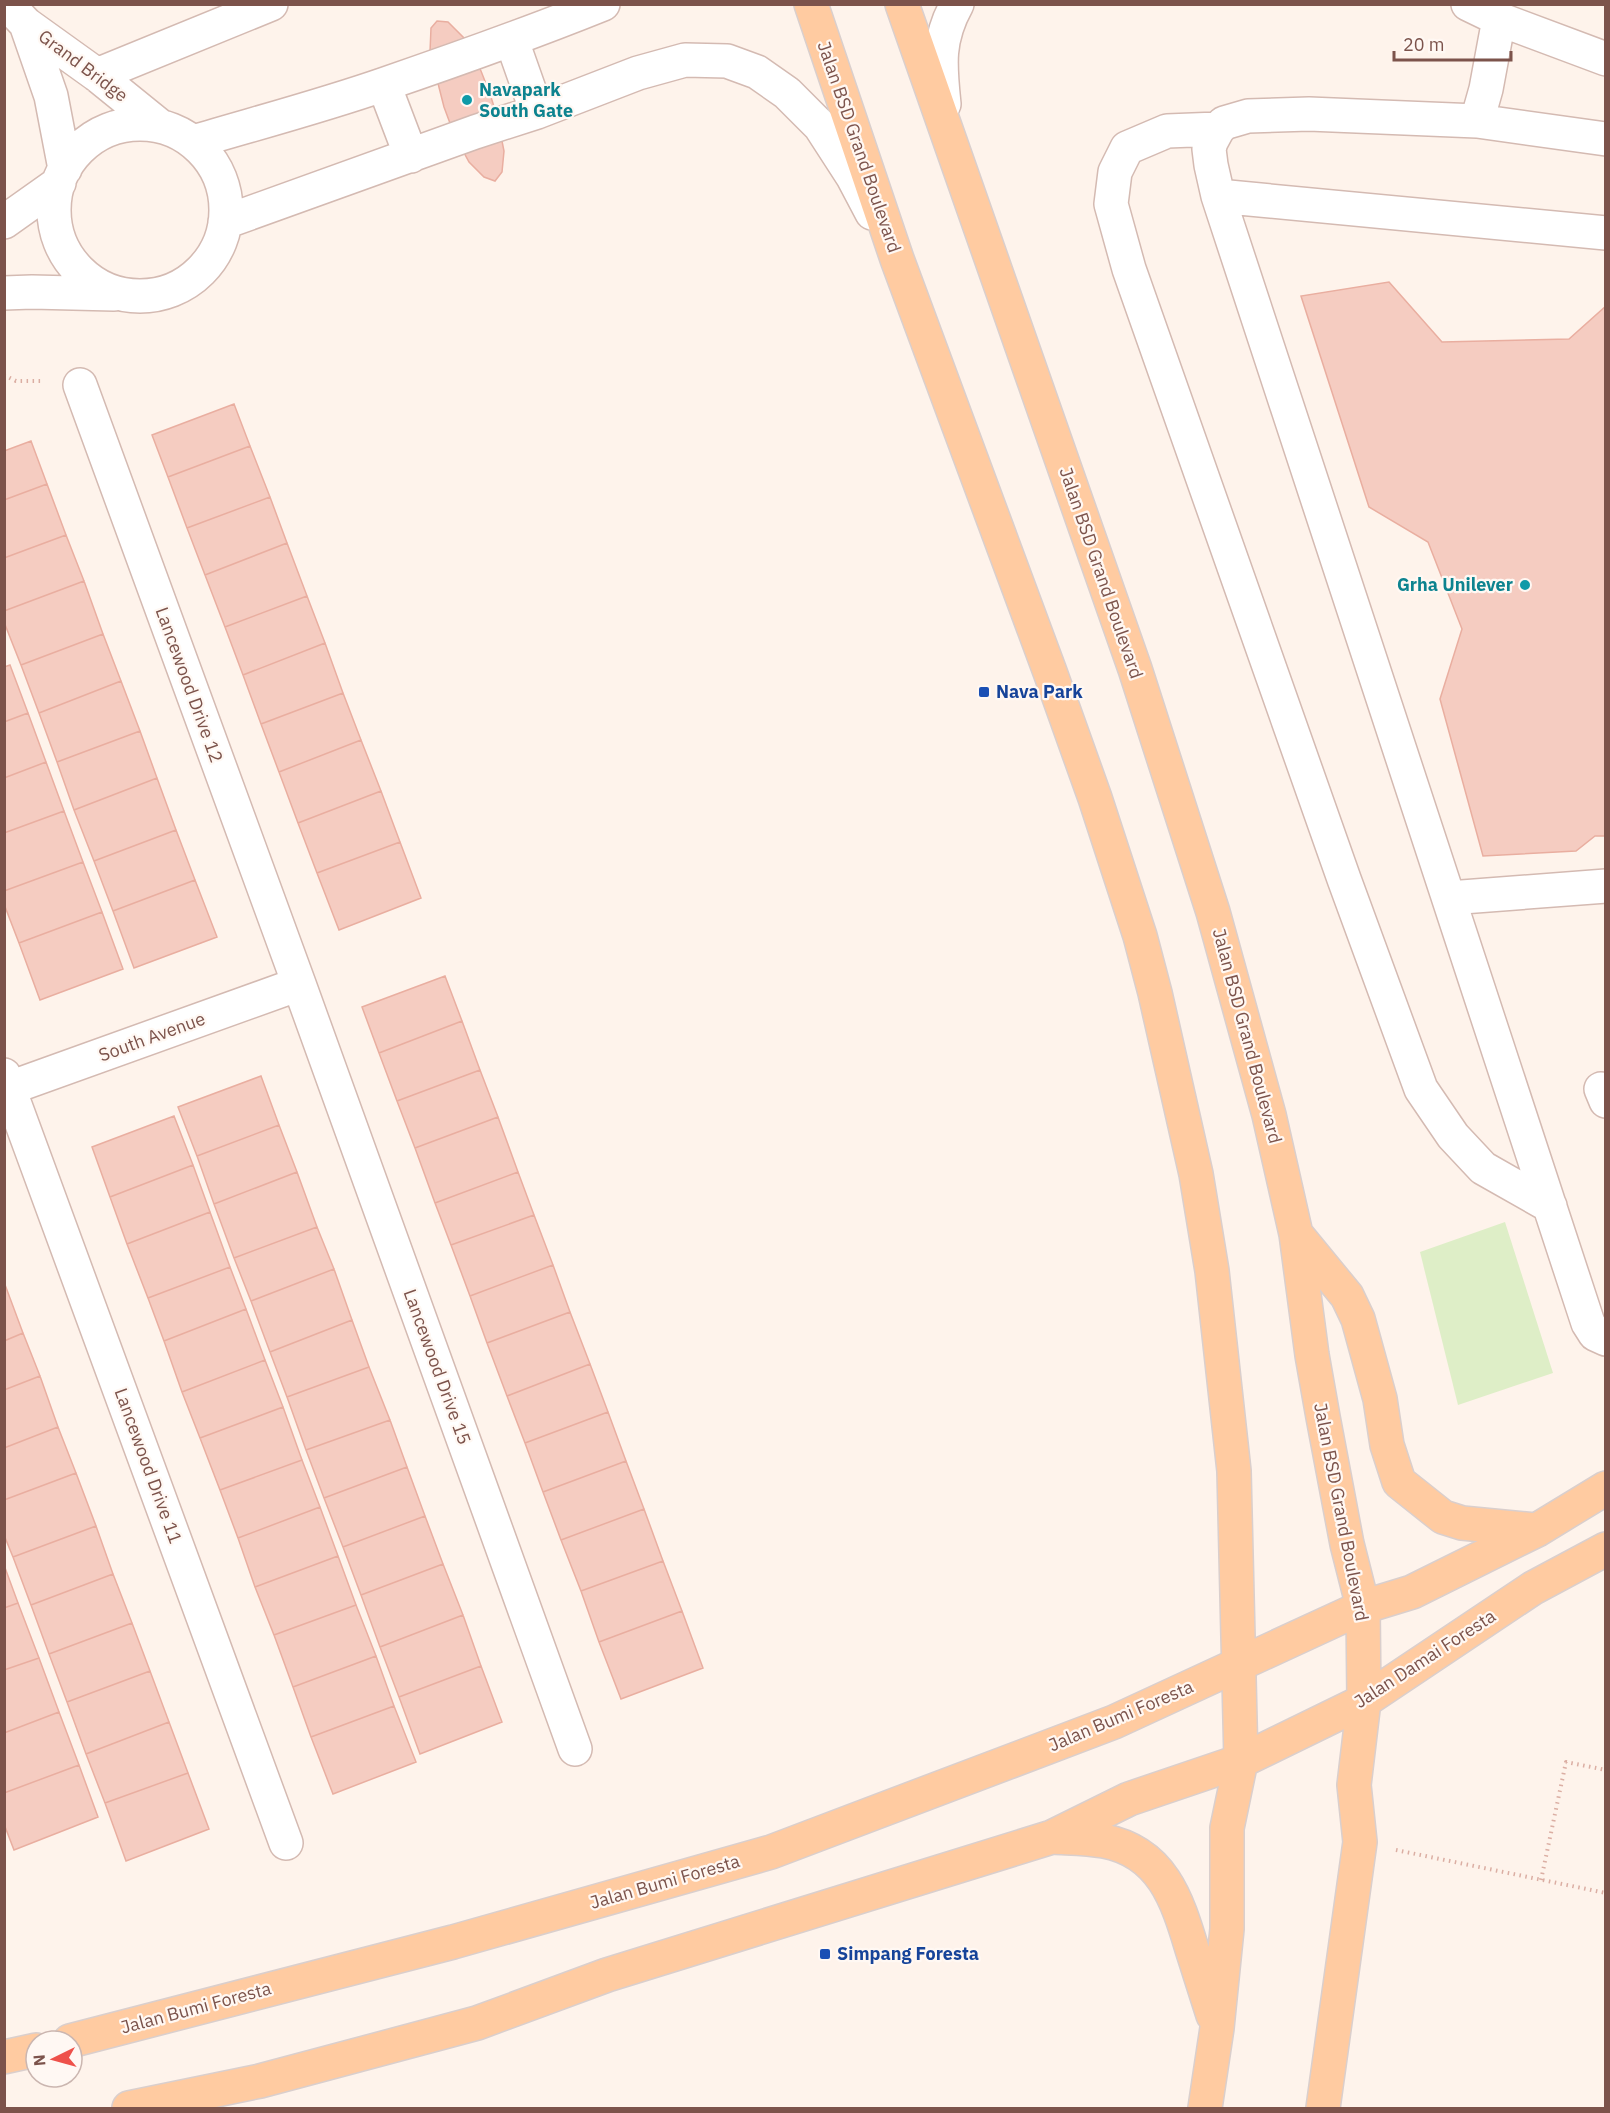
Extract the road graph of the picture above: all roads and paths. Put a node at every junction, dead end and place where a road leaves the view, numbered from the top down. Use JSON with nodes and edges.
{"nodes":[{"id":1,"x":271,"y":4,"type":"edge"},
{"id":2,"x":603,"y":4,"type":"edge"},
{"id":3,"x":811,"y":4,"type":"edge"},
{"id":4,"x":902,"y":4,"type":"edge"},
{"id":5,"x":957,"y":4,"type":"edge"},
{"id":6,"x":1468,"y":4,"type":"edge"},
{"id":7,"x":17,"y":14,"type":"edge"},
{"id":8,"x":1499,"y":19,"type":"junction"},
{"id":9,"x":512,"y":41,"type":"junction"},
{"id":10,"x":1605,"y":59,"type":"edge"},
{"id":11,"x":97,"y":75,"type":"junction"},
{"id":12,"x":384,"y":85,"type":"junction"},
{"id":13,"x":537,"y":112,"type":"junction"},
{"id":14,"x":1477,"y":121,"type":"junction"},
{"id":15,"x":160,"y":126,"type":"junction"},
{"id":16,"x":1218,"y":129,"type":"junction"},
{"id":17,"x":948,"y":131,"type":"junction"},
{"id":18,"x":1605,"y":139,"type":"edge"},
{"id":19,"x":193,"y":142,"type":"junction"},
{"id":20,"x":411,"y":156,"type":"junction"},
{"id":21,"x":62,"y":176,"type":"junction"},
{"id":22,"x":1218,"y":196,"type":"junction"},
{"id":23,"x":4,"y":222,"type":"edge"},
{"id":24,"x":225,"y":222,"type":"junction"},
{"id":25,"x":1605,"y":233,"type":"edge"},
{"id":26,"x":897,"y":259,"type":"junction"},
{"id":27,"x":4,"y":293,"type":"edge"},
{"id":28,"x":128,"y":295,"type":"junction"},
{"id":29,"x":80,"y":386,"type":"dead end"},
{"id":30,"x":1605,"y":886,"type":"edge"},
{"id":31,"x":1449,"y":898,"type":"junction"},
{"id":32,"x":299,"y":984,"type":"junction"},
{"id":33,"x":6,"y":1084,"type":"edge"},
{"id":34,"x":1550,"y":1206,"type":"junction"},
{"id":35,"x":1296,"y":1234,"type":"junction"},
{"id":36,"x":1605,"y":1339,"type":"edge"},
{"id":37,"x":1605,"y":1488,"type":"edge"},
{"id":38,"x":1537,"y":1530,"type":"junction"},
{"id":39,"x":1605,"y":1549,"type":"edge"},
{"id":40,"x":1363,"y":1608,"type":"junction"},
{"id":41,"x":1240,"y":1663,"type":"junction"},
{"id":42,"x":1364,"y":1701,"type":"junction"},
{"id":43,"x":575,"y":1749,"type":"dead end"},
{"id":44,"x":1241,"y":1761,"type":"junction"},
{"id":45,"x":1605,"y":1770,"type":"edge"},
{"id":46,"x":1052,"y":1837,"type":"junction"},
{"id":47,"x":1360,"y":1842,"type":"junction"},
{"id":48,"x":286,"y":1843,"type":"dead end"},
{"id":49,"x":1541,"y":1881,"type":"junction"},
{"id":50,"x":1605,"y":1893,"type":"edge"},
{"id":51,"x":1217,"y":2028,"type":"junction"},
{"id":52,"x":84,"y":2037,"type":"edge"},
{"id":53,"x":24,"y":2053,"type":"edge"},
{"id":54,"x":4,"y":2057,"type":"edge"},
{"id":55,"x":129,"y":2109,"type":"edge"},
{"id":56,"x":1205,"y":2109,"type":"edge"},
{"id":57,"x":1323,"y":2109,"type":"edge"}],
"edges":[{"from":1,"to":11,"type":"street"},
{"from":2,"to":9,"type":"street"},
{"from":3,"to":26,"type":"main road","name":"Jalan BSD Grand Boulevard"},
{"from":4,"to":17,"type":"main road","name":"Jalan BSD Grand Boulevard"},
{"from":5,"to":17,"type":"street"},
{"from":6,"to":8,"type":"street"},
{"from":7,"to":11,"type":"street","name":"Grand Bridge"},
{"from":7,"to":21,"type":"street"},
{"from":8,"to":10,"type":"street"},
{"from":8,"to":14,"type":"street"},
{"from":9,"to":12,"type":"street"},
{"from":9,"to":13,"type":"street"},
{"from":11,"to":15,"type":"street","name":"Grand Bridge"},
{"from":12,"to":19,"type":"street"},
{"from":12,"to":20,"type":"street"},
{"from":13,"to":20,"type":"street"},
{"from":13,"to":26,"type":"street"},
{"from":14,"to":16,"type":"street"},
{"from":14,"to":18,"type":"street"},
{"from":15,"to":19,"type":"street"},
{"from":15,"to":21,"type":"street"},
{"from":16,"to":22,"type":"street"},
{"from":16,"to":34,"type":"street"},
{"from":17,"to":35,"type":"main road","name":"Jalan BSD Grand Boulevard"},
{"from":19,"to":24,"type":"street"},
{"from":20,"to":24,"type":"street"},
{"from":21,"to":23,"type":"street"},
{"from":21,"to":28,"type":"street"},
{"from":22,"to":25,"type":"street"},
{"from":22,"to":31,"type":"street"},
{"from":24,"to":28,"type":"street"},
{"from":26,"to":41,"type":"main road","name":"Jalan BSD Grand Boulevard"},
{"from":27,"to":28,"type":"street"},
{"from":29,"to":32,"type":"street","name":"Lancewood Drive 12"},
{"from":30,"to":31,"type":"street"},
{"from":31,"to":34,"type":"street"},
{"from":32,"to":33,"type":"street","name":"South Avenue"},
{"from":32,"to":43,"type":"street","name":"Lancewood Drive 15"},
{"from":33,"to":48,"type":"street","name":"Lancewood Drive 11"},
{"from":34,"to":36,"type":"street"},
{"from":35,"to":38,"type":"main road"},
{"from":35,"to":40,"type":"main road","name":"Jalan BSD Grand Boulevard"},
{"from":37,"to":38,"type":"main road"},
{"from":38,"to":40,"type":"main road"},
{"from":39,"to":42,"type":"main road","name":"Jalan Damai Foresta"},
{"from":40,"to":41,"type":"main road"},
{"from":40,"to":42,"type":"main road","name":"Jalan BSD Grand Boulevard"},
{"from":41,"to":44,"type":"main road","name":"Jalan BSD Grand Boulevard"},
{"from":41,"to":52,"type":"main road","name":"Jalan Bumi Foresta"},
{"from":42,"to":44,"type":"main road","name":"Jalan Damai Foresta"},
{"from":42,"to":47,"type":"main road","name":"Jalan BSD Grand Boulevard"},
{"from":44,"to":46,"type":"main road"},
{"from":44,"to":51,"type":"main road","name":"Jalan BSD Grand Boulevard"},
{"from":45,"to":49,"type":"path"},
{"from":46,"to":51,"type":"main road"},
{"from":46,"to":55,"type":"main road"},
{"from":47,"to":49,"type":"path"},
{"from":47,"to":57,"type":"main road","name":"Jalan BSD Grand Boulevard"},
{"from":49,"to":50,"type":"path"},
{"from":51,"to":56,"type":"main road","name":"Jalan BSD Grand Boulevard"},
{"from":53,"to":54,"type":"main road"}]}
